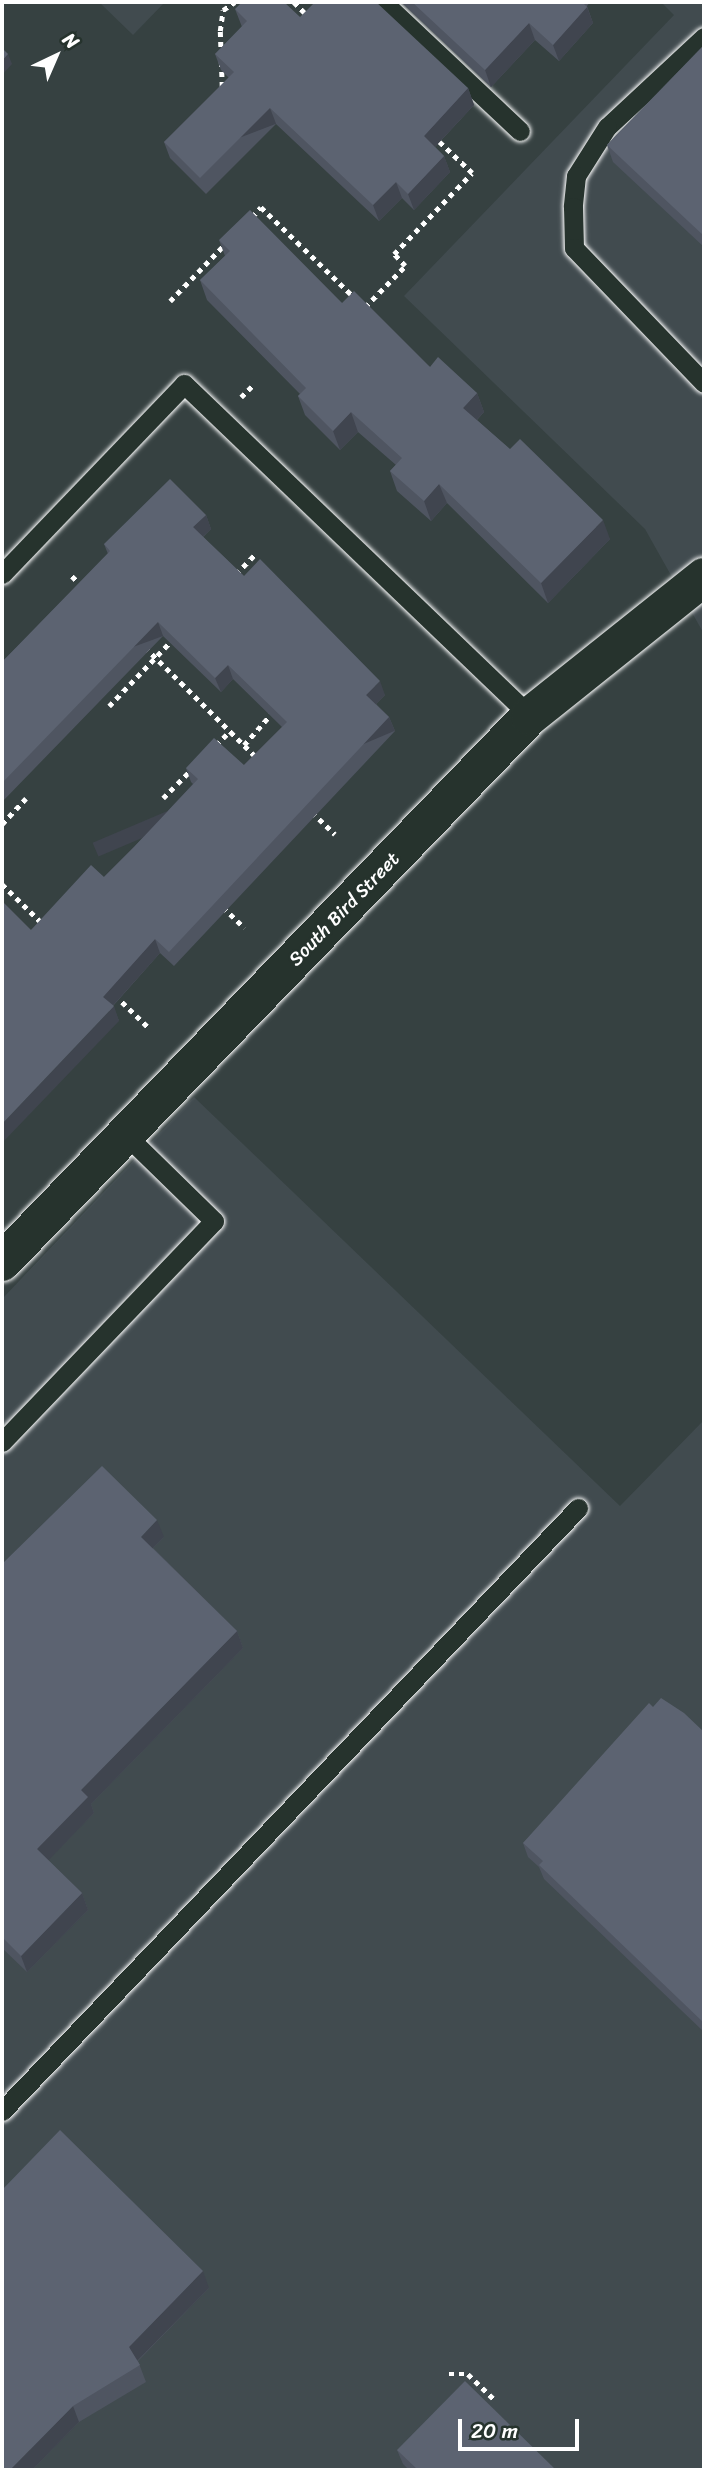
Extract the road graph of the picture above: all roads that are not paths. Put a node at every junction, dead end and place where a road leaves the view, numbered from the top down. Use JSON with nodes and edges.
{"nodes":[{"id":1,"x":383,"y":2,"type":"edge"},
{"id":2,"x":704,"y":37,"type":"edge"},
{"id":3,"x":520,"y":131,"type":"dead end"},
{"id":4,"x":704,"y":383,"type":"edge"},
{"id":5,"x":2,"y":574,"type":"edge"},
{"id":6,"x":704,"y":577,"type":"edge"},
{"id":7,"x":530,"y":716,"type":"junction"},
{"id":8,"x":125,"y":1134,"type":"junction"},
{"id":9,"x":2,"y":1262,"type":"edge"},
{"id":10,"x":2,"y":1442,"type":"edge"},
{"id":11,"x":578,"y":1508,"type":"dead end"},
{"id":12,"x":2,"y":2111,"type":"edge"}],
"edges":[{"from":1,"to":3,"type":"lane"},
{"from":2,"to":4,"type":"lane"},
{"from":5,"to":7,"type":"lane"},
{"from":6,"to":7,"type":"street","name":"South Bird Street"},
{"from":7,"to":8,"type":"street","name":"South Bird Street"},
{"from":8,"to":9,"type":"street","name":"South Bird Street"},
{"from":8,"to":10,"type":"lane"},
{"from":11,"to":12,"type":"lane"}]}
